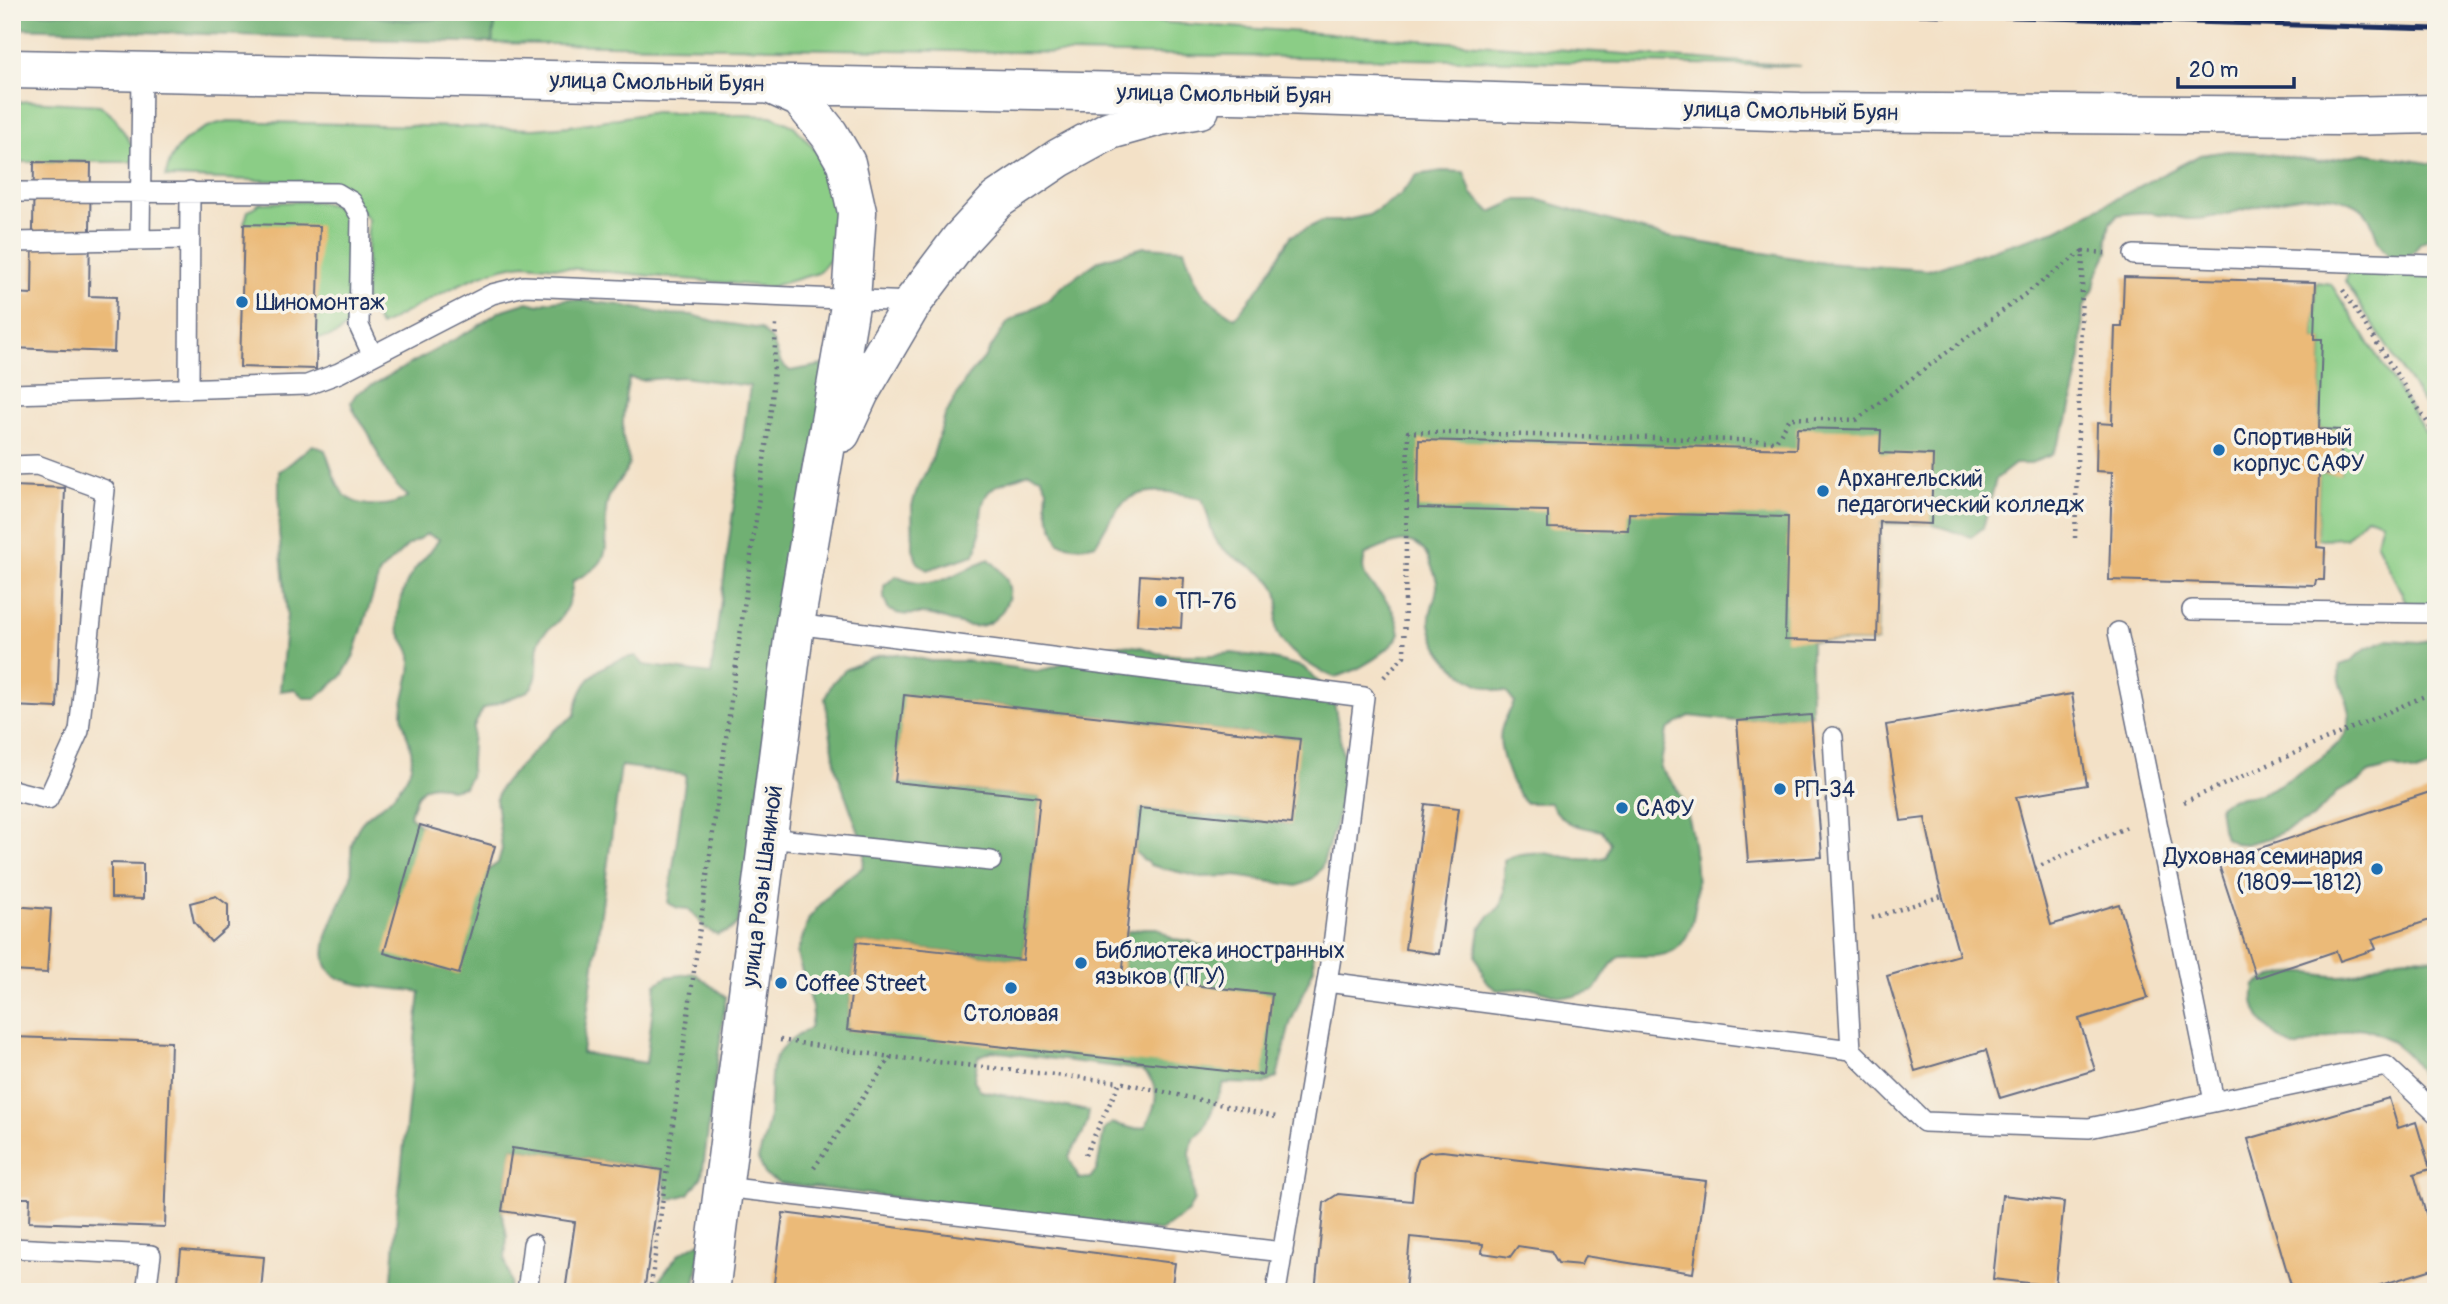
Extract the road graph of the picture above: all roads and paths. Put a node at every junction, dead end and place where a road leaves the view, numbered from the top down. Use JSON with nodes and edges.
{"nodes":[{"id":1,"x":12,"y":69,"type":"edge"},
{"id":2,"x":142,"y":72,"type":"junction"},
{"id":3,"x":771,"y":85,"type":"junction"},
{"id":4,"x":1281,"y":95,"type":"junction"},
{"id":5,"x":2436,"y":114,"type":"edge"},
{"id":6,"x":190,"y":191,"type":"junction"},
{"id":7,"x":12,"y":192,"type":"edge"},
{"id":8,"x":141,"y":192,"type":"junction"},
{"id":9,"x":190,"y":239,"type":"junction"},
{"id":10,"x":140,"y":240,"type":"junction"},
{"id":11,"x":12,"y":242,"type":"edge"},
{"id":12,"x":2083,"y":251,"type":"junction"},
{"id":13,"x":2134,"y":255,"type":"joint"},
{"id":14,"x":2325,"y":262,"type":"junction"},
{"id":15,"x":2436,"y":265,"type":"edge"},
{"id":16,"x":777,"y":297,"type":"junction"},
{"id":17,"x":851,"y":300,"type":"junction"},
{"id":18,"x":913,"y":302,"type":"junction"},
{"id":19,"x":372,"y":354,"type":"junction"},
{"id":20,"x":189,"y":389,"type":"junction"},
{"id":21,"x":12,"y":394,"type":"edge"},
{"id":22,"x":2436,"y":436,"type":"edge"},
{"id":23,"x":12,"y":466,"type":"edge"},
{"id":24,"x":820,"y":481,"type":"junction"},
{"id":25,"x":2075,"y":538,"type":"dead end"},
{"id":26,"x":2192,"y":610,"type":"dead end"},
{"id":27,"x":2436,"y":613,"type":"edge"},
{"id":28,"x":795,"y":624,"type":"junction"},
{"id":29,"x":2118,"y":632,"type":"dead end"},
{"id":30,"x":2436,"y":691,"type":"edge"},
{"id":31,"x":1364,"y":697,"type":"junction"},
{"id":32,"x":1833,"y":737,"type":"dead end"},
{"id":33,"x":12,"y":790,"type":"edge"},
{"id":34,"x":2154,"y":815,"type":"junction"},
{"id":35,"x":768,"y":838,"type":"junction"},
{"id":36,"x":991,"y":861,"type":"dead end"},
{"id":37,"x":2035,"y":868,"type":"dead end"},
{"id":38,"x":1942,"y":896,"type":"dead end"},
{"id":39,"x":1844,"y":926,"type":"junction"},
{"id":40,"x":1327,"y":982,"type":"junction"},
{"id":41,"x":742,"y":1036,"type":"junction"},
{"id":42,"x":1851,"y":1050,"type":"junction"},
{"id":43,"x":891,"y":1057,"type":"junction"},
{"id":44,"x":1120,"y":1082,"type":"junction"},
{"id":45,"x":2214,"y":1101,"type":"junction"},
{"id":46,"x":2436,"y":1113,"type":"edge"},
{"id":47,"x":1304,"y":1123,"type":"junction"},
{"id":48,"x":1085,"y":1155,"type":"dead end"},
{"id":49,"x":723,"y":1187,"type":"junction"},
{"id":50,"x":795,"y":1196,"type":"junction"},
{"id":51,"x":533,"y":1244,"type":"dead end"},
{"id":52,"x":12,"y":1248,"type":"edge"},
{"id":53,"x":1283,"y":1252,"type":"junction"},
{"id":54,"x":2436,"y":1289,"type":"edge"},
{"id":55,"x":146,"y":1292,"type":"edge"},
{"id":56,"x":527,"y":1292,"type":"edge"},
{"id":57,"x":650,"y":1292,"type":"edge"},
{"id":58,"x":710,"y":1292,"type":"edge"},
{"id":59,"x":1276,"y":1292,"type":"edge"},
{"id":60,"x":2431,"y":1292,"type":"edge"}],
"edges":[{"from":1,"to":2,"type":"main road","name":"улица Смольный Буян"},
{"from":2,"to":3,"type":"main road","name":"улица Смольный Буян"},
{"from":2,"to":8,"type":"lane"},
{"from":3,"to":4,"type":"main road","name":"улица Смольный Буян"},
{"from":3,"to":17,"type":"main road"},
{"from":4,"to":5,"type":"main road","name":"улица Смольный Буян"},
{"from":4,"to":18,"type":"main road"},
{"from":6,"to":8,"type":"lane"},
{"from":6,"to":9,"type":"lane"},
{"from":6,"to":19,"type":"lane"},
{"from":7,"to":8,"type":"lane"},
{"from":8,"to":10,"type":"lane"},
{"from":9,"to":10,"type":"lane"},
{"from":9,"to":20,"type":"lane"},
{"from":10,"to":11,"type":"lane"},
{"from":12,"to":13,"type":"path"},
{"from":12,"to":25,"type":"path"},
{"from":12,"to":31,"type":"path"},
{"from":13,"to":14,"type":"lane"},
{"from":14,"to":15,"type":"lane"},
{"from":14,"to":22,"type":"path"},
{"from":16,"to":17,"type":"lane"},
{"from":16,"to":19,"type":"lane"},
{"from":16,"to":57,"type":"path"},
{"from":17,"to":18,"type":"lane"},
{"from":17,"to":24,"type":"main road"},
{"from":18,"to":24,"type":"main road"},
{"from":19,"to":20,"type":"lane"},
{"from":20,"to":21,"type":"lane"},
{"from":23,"to":33,"type":"lane"},
{"from":24,"to":28,"type":"main road","name":"улица Розы Шаниной"},
{"from":26,"to":27,"type":"lane"},
{"from":28,"to":31,"type":"lane"},
{"from":28,"to":35,"type":"main road","name":"улица Розы Шаниной"},
{"from":29,"to":34,"type":"lane"},
{"from":30,"to":34,"type":"path"},
{"from":31,"to":40,"type":"lane"},
{"from":32,"to":39,"type":"lane"},
{"from":34,"to":37,"type":"path"},
{"from":34,"to":45,"type":"lane"},
{"from":35,"to":36,"type":"lane"},
{"from":35,"to":41,"type":"main road","name":"улица Розы Шаниной"},
{"from":38,"to":39,"type":"path"},
{"from":39,"to":42,"type":"lane"},
{"from":40,"to":42,"type":"lane"},
{"from":40,"to":47,"type":"lane"},
{"from":41,"to":43,"type":"path"},
{"from":41,"to":49,"type":"main road","name":"улица Розы Шаниной"},
{"from":42,"to":45,"type":"lane"},
{"from":43,"to":44,"type":"path"},
{"from":43,"to":50,"type":"path"},
{"from":44,"to":47,"type":"path"},
{"from":44,"to":48,"type":"path"},
{"from":45,"to":46,"type":"lane"},
{"from":47,"to":53,"type":"lane"},
{"from":49,"to":50,"type":"lane"},
{"from":49,"to":58,"type":"main road","name":"улица Розы Шаниной"},
{"from":50,"to":53,"type":"lane"},
{"from":51,"to":56,"type":"lane"},
{"from":52,"to":55,"type":"lane"},
{"from":53,"to":59,"type":"lane"},
{"from":54,"to":60,"type":"path"}]}
